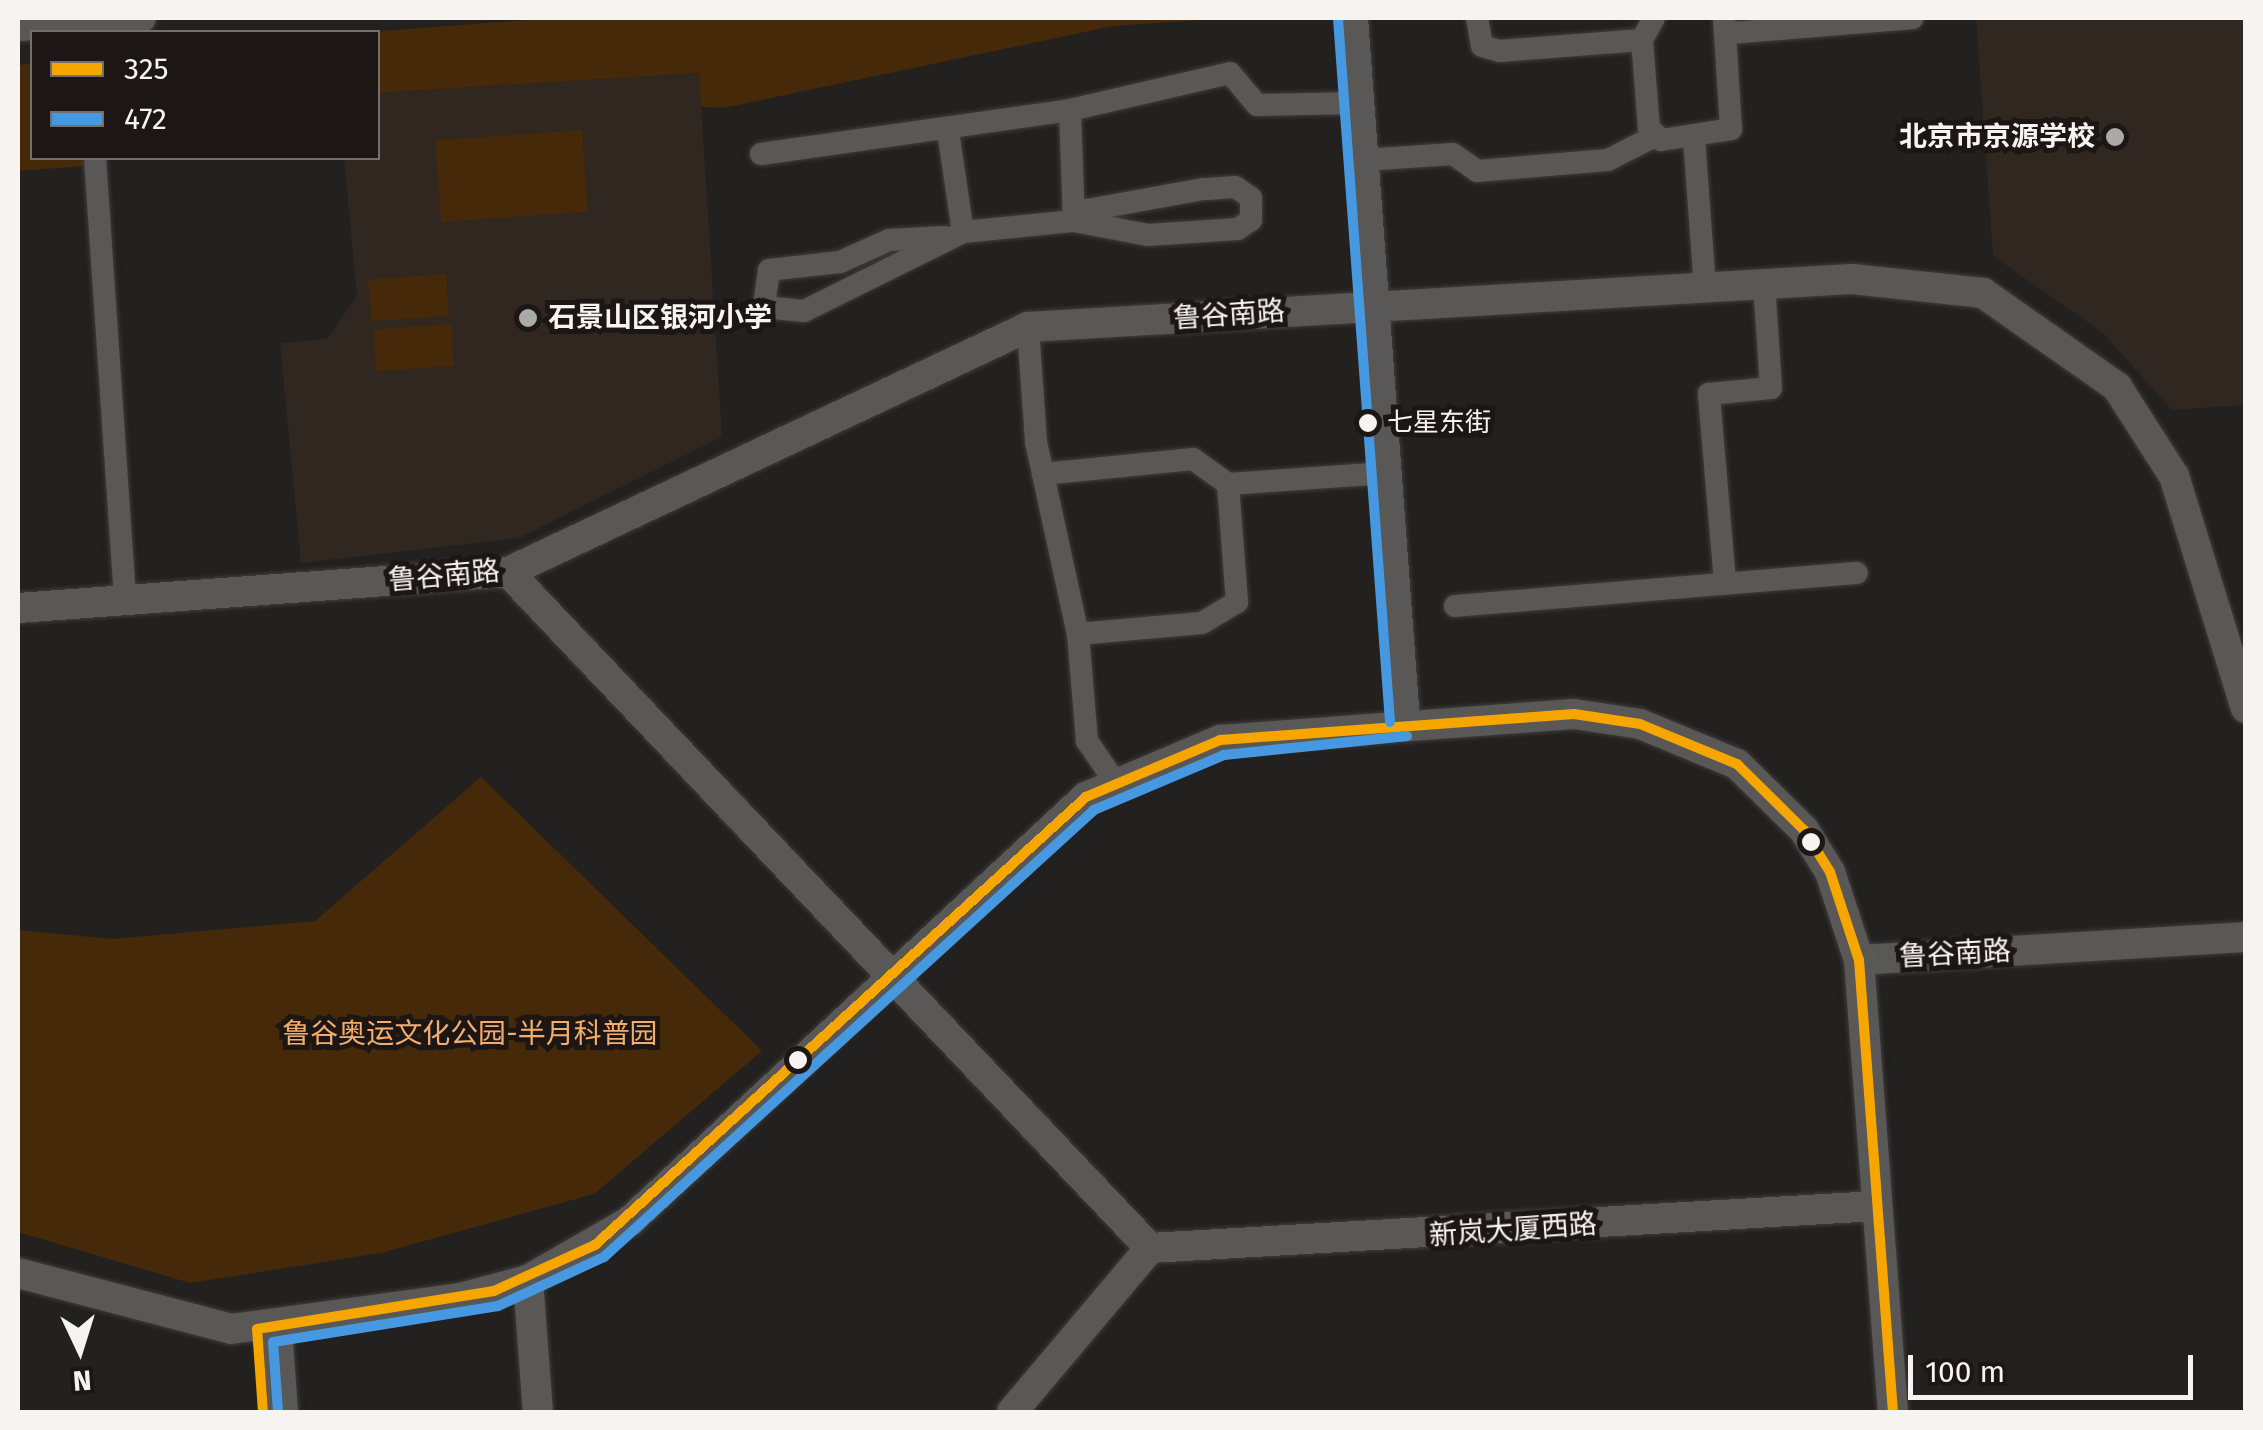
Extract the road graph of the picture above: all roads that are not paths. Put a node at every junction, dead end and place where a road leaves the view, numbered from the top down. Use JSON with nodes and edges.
{"nodes":[{"id":1,"x":141,"y":18,"type":"edge"},
{"id":2,"x":1352,"y":18,"type":"edge"},
{"id":3,"x":1477,"y":18,"type":"edge"},
{"id":4,"x":1912,"y":18,"type":"edge"},
{"id":5,"x":1649,"y":23,"type":"edge"},
{"id":6,"x":1728,"y":25,"type":"edge"},
{"id":7,"x":18,"y":26,"type":"edge"},
{"id":8,"x":87,"y":27,"type":"edge"},
{"id":9,"x":1358,"y":102,"type":"junction"},
{"id":10,"x":1070,"y":110,"type":"junction"},
{"id":11,"x":948,"y":131,"type":"junction"},
{"id":12,"x":1654,"y":137,"type":"junction"},
{"id":13,"x":1694,"y":138,"type":"junction"},
{"id":14,"x":761,"y":154,"type":"dead end"},
{"id":15,"x":94,"y":160,"type":"edge"},
{"id":16,"x":1362,"y":160,"type":"junction"},
{"id":17,"x":1075,"y":217,"type":"junction"},
{"id":18,"x":954,"y":234,"type":"junction"},
{"id":19,"x":1764,"y":284,"type":"junction"},
{"id":20,"x":1705,"y":287,"type":"junction"},
{"id":21,"x":1373,"y":306,"type":"junction"},
{"id":22,"x":1028,"y":327,"type":"junction"},
{"id":23,"x":1386,"y":473,"type":"junction"},
{"id":24,"x":1044,"y":474,"type":"junction"},
{"id":25,"x":1228,"y":484,"type":"junction"},
{"id":26,"x":508,"y":572,"type":"junction"},
{"id":27,"x":1856,"y":573,"type":"dead end"},
{"id":28,"x":1725,"y":582,"type":"junction"},
{"id":29,"x":125,"y":600,"type":"junction"},
{"id":30,"x":1455,"y":606,"type":"dead end"},
{"id":31,"x":18,"y":608,"type":"edge"},
{"id":32,"x":1078,"y":634,"type":"junction"},
{"id":33,"x":2246,"y":708,"type":"edge"},
{"id":34,"x":1405,"y":720,"type":"junction"},
{"id":35,"x":1115,"y":782,"type":"junction"},
{"id":36,"x":2246,"y":937,"type":"edge"},
{"id":37,"x":1859,"y":960,"type":"junction"},
{"id":38,"x":894,"y":971,"type":"junction"},
{"id":39,"x":1876,"y":1206,"type":"junction"},
{"id":40,"x":1150,"y":1248,"type":"junction"},
{"id":41,"x":18,"y":1273,"type":"edge"},
{"id":42,"x":528,"y":1280,"type":"junction"},
{"id":43,"x":267,"y":1329,"type":"junction"},
{"id":44,"x":263,"y":1412,"type":"edge"},
{"id":45,"x":283,"y":1412,"type":"edge"},
{"id":46,"x":538,"y":1412,"type":"edge"},
{"id":47,"x":1012,"y":1412,"type":"edge"},
{"id":48,"x":1894,"y":1412,"type":"edge"}],
"edges":[{"from":1,"to":8,"type":"street"},
{"from":2,"to":9,"type":"street"},
{"from":3,"to":5,"type":"street"},
{"from":4,"to":6,"type":"street"},
{"from":5,"to":12,"type":"street"},
{"from":6,"to":13,"type":"street"},
{"from":7,"to":8,"type":"street"},
{"from":9,"to":10,"type":"street"},
{"from":9,"to":16,"type":"street"},
{"from":10,"to":11,"type":"street"},
{"from":10,"to":17,"type":"street"},
{"from":11,"to":14,"type":"street"},
{"from":11,"to":18,"type":"street"},
{"from":12,"to":13,"type":"street"},
{"from":12,"to":16,"type":"street"},
{"from":13,"to":20,"type":"street"},
{"from":15,"to":29,"type":"street"},
{"from":16,"to":21,"type":"street"},
{"from":17,"to":17,"type":"street"},
{"from":17,"to":18,"type":"street"},
{"from":18,"to":18,"type":"street"},
{"from":19,"to":20,"type":"street","name":"鲁谷南路"},
{"from":19,"to":28,"type":"street"},
{"from":19,"to":33,"type":"street","name":"鲁谷南路"},
{"from":20,"to":21,"type":"street","name":"鲁谷南路"},
{"from":21,"to":22,"type":"street","name":"鲁谷南路"},
{"from":21,"to":23,"type":"street"},
{"from":22,"to":24,"type":"street"},
{"from":22,"to":26,"type":"street","name":"鲁谷南路"},
{"from":23,"to":25,"type":"street"},
{"from":23,"to":34,"type":"street"},
{"from":24,"to":25,"type":"street"},
{"from":24,"to":32,"type":"street"},
{"from":25,"to":32,"type":"street"},
{"from":26,"to":29,"type":"street","name":"鲁谷南路"},
{"from":26,"to":38,"type":"street"},
{"from":27,"to":28,"type":"street"},
{"from":28,"to":30,"type":"street"},
{"from":29,"to":31,"type":"street","name":"鲁谷南路"},
{"from":32,"to":35,"type":"street"},
{"from":34,"to":35,"type":"street","name":"鲁谷南路"},
{"from":34,"to":37,"type":"street","name":"鲁谷南路"},
{"from":35,"to":38,"type":"street","name":"鲁谷南路"},
{"from":36,"to":37,"type":"street","name":"鲁谷南路"},
{"from":37,"to":39,"type":"street"},
{"from":38,"to":40,"type":"street"},
{"from":38,"to":42,"type":"street","name":"鲁谷南路"},
{"from":39,"to":40,"type":"street","name":"新岚大厦西路"},
{"from":39,"to":48,"type":"street"},
{"from":40,"to":47,"type":"street"},
{"from":41,"to":43,"type":"street","name":"鲁谷南路"},
{"from":42,"to":43,"type":"street","name":"鲁谷南路"},
{"from":42,"to":46,"type":"street"},
{"from":43,"to":44,"type":"street"},
{"from":43,"to":45,"type":"street"}]}
